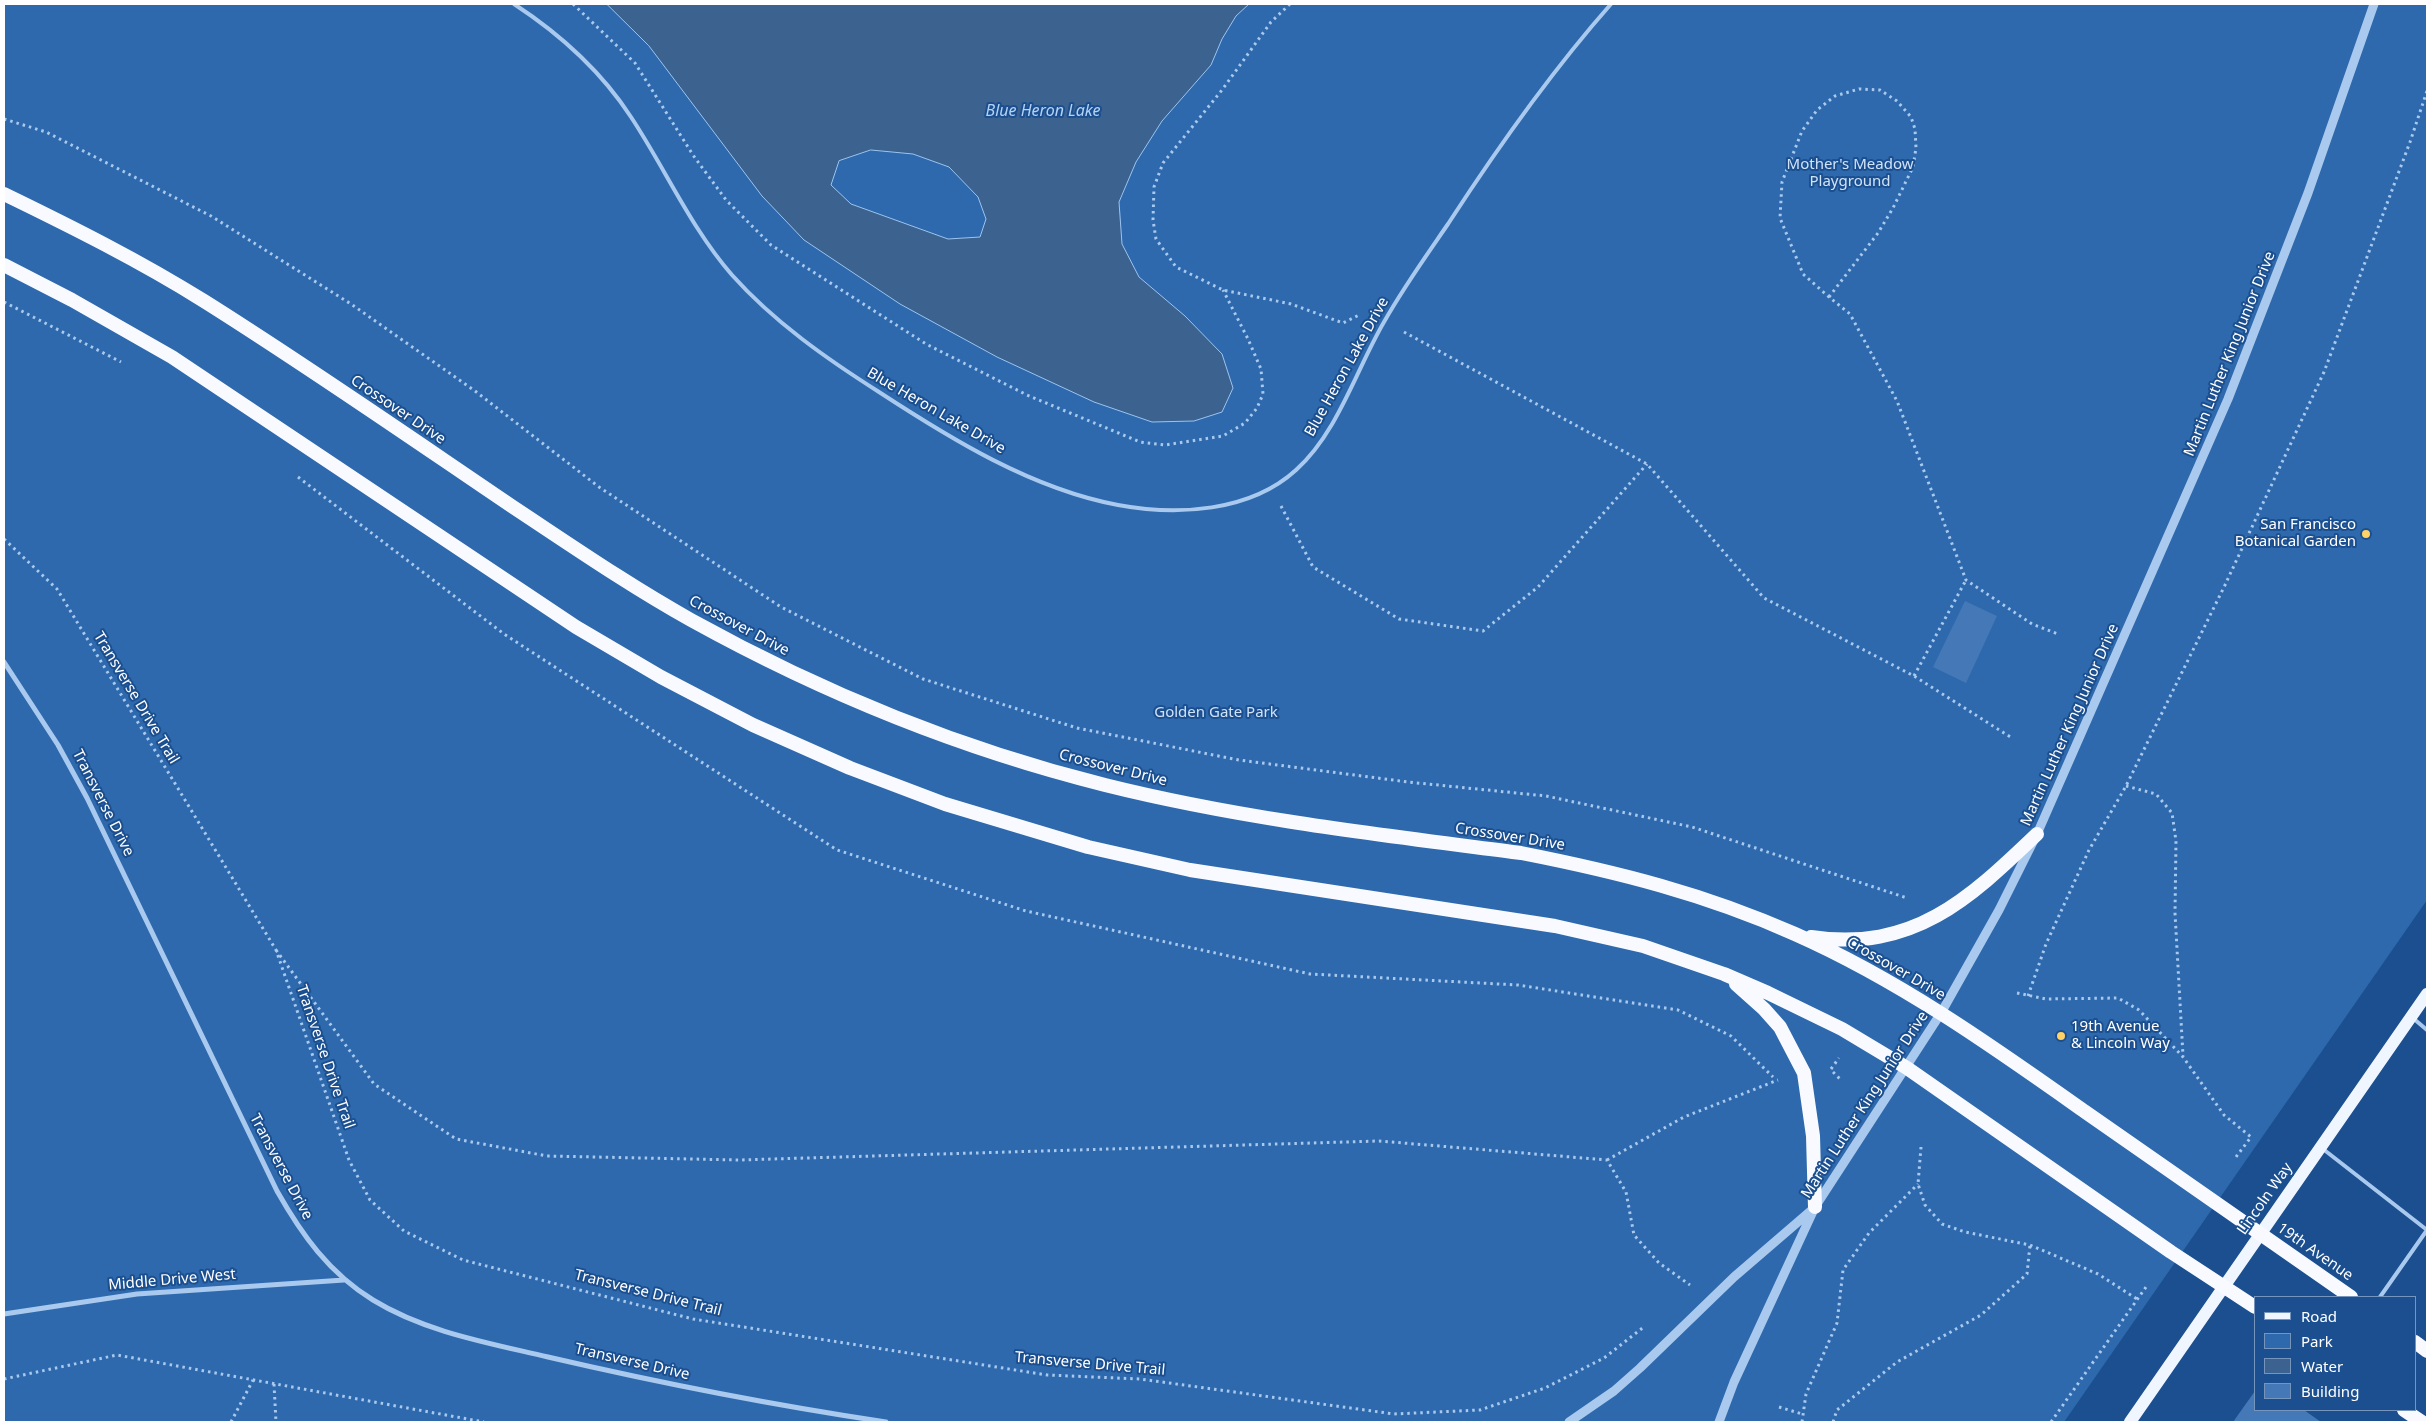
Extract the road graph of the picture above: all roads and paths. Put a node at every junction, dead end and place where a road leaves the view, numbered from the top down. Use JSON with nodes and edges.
{"nodes":[{"id":1,"x":514,"y":4,"type":"edge"},
{"id":2,"x":573,"y":4,"type":"edge"},
{"id":3,"x":1290,"y":4,"type":"edge"},
{"id":4,"x":1611,"y":4,"type":"edge"},
{"id":5,"x":2374,"y":4,"type":"edge"},
{"id":6,"x":2427,"y":92,"type":"edge"},
{"id":7,"x":4,"y":119,"type":"edge"},
{"id":8,"x":4,"y":194,"type":"edge"},
{"id":9,"x":4,"y":266,"type":"edge"},
{"id":10,"x":1223,"y":290,"type":"junction"},
{"id":11,"x":1829,"y":297,"type":"junction"},
{"id":12,"x":1366,"y":312,"type":"dead end"},
{"id":13,"x":1403,"y":332,"type":"dead end"},
{"id":14,"x":1647,"y":464,"type":"junction"},
{"id":15,"x":1271,"y":488,"type":"junction"},
{"id":16,"x":4,"y":539,"type":"edge"},
{"id":17,"x":1966,"y":580,"type":"junction"},
{"id":18,"x":2058,"y":634,"type":"dead end"},
{"id":19,"x":4,"y":662,"type":"edge"},
{"id":20,"x":1914,"y":676,"type":"junction"},
{"id":21,"x":2012,"y":738,"type":"dead end"},
{"id":22,"x":2126,"y":786,"type":"junction"},
{"id":23,"x":2037,"y":834,"type":"junction"},
{"id":24,"x":1909,"y":899,"type":"dead end"},
{"id":25,"x":1796,"y":934,"type":"junction"},
{"id":26,"x":276,"y":950,"type":"junction"},
{"id":27,"x":1724,"y":974,"type":"junction"},
{"id":28,"x":2017,"y":993,"type":"dead end"},
{"id":29,"x":2427,"y":994,"type":"edge"},
{"id":30,"x":2028,"y":996,"type":"junction"},
{"id":31,"x":1941,"y":1013,"type":"junction"},
{"id":32,"x":2412,"y":1017,"type":"junction"},
{"id":33,"x":2427,"y":1030,"type":"edge"},
{"id":34,"x":1840,"y":1057,"type":"dead end"},
{"id":35,"x":2183,"y":1057,"type":"junction"},
{"id":36,"x":1907,"y":1068,"type":"junction"},
{"id":37,"x":1777,"y":1080,"type":"dead end"},
{"id":38,"x":1841,"y":1080,"type":"dead end"},
{"id":39,"x":1921,"y":1147,"type":"dead end"},
{"id":40,"x":2321,"y":1148,"type":"junction"},
{"id":41,"x":2236,"y":1156,"type":"dead end"},
{"id":42,"x":1606,"y":1160,"type":"junction"},
{"id":43,"x":1918,"y":1184,"type":"junction"},
{"id":44,"x":1815,"y":1207,"type":"junction"},
{"id":45,"x":2427,"y":1230,"type":"edge"},
{"id":46,"x":2261,"y":1234,"type":"junction"},
{"id":47,"x":2030,"y":1245,"type":"junction"},
{"id":48,"x":344,"y":1280,"type":"junction"},
{"id":49,"x":2225,"y":1286,"type":"junction"},
{"id":50,"x":2146,"y":1287,"type":"dead end"},
{"id":51,"x":1695,"y":1288,"type":"dead end"},
{"id":52,"x":2350,"y":1296,"type":"edge"},
{"id":53,"x":2381,"y":1296,"type":"edge"},
{"id":54,"x":2138,"y":1299,"type":"junction"},
{"id":55,"x":2254,"y":1306,"type":"edge"},
{"id":56,"x":4,"y":1314,"type":"edge"},
{"id":57,"x":1647,"y":1324,"type":"dead end"},
{"id":58,"x":2416,"y":1343,"type":"edge"},
{"id":59,"x":2427,"y":1351,"type":"edge"},
{"id":60,"x":4,"y":1379,"type":"edge"},
{"id":61,"x":253,"y":1380,"type":"junction"},
{"id":62,"x":274,"y":1384,"type":"junction"},
{"id":63,"x":1779,"y":1407,"type":"dead end"},
{"id":64,"x":2406,"y":1411,"type":"edge"},
{"id":65,"x":1802,"y":1414,"type":"junction"},
{"id":66,"x":231,"y":1422,"type":"edge"},
{"id":67,"x":276,"y":1422,"type":"edge"},
{"id":68,"x":484,"y":1422,"type":"edge"},
{"id":69,"x":886,"y":1422,"type":"edge"},
{"id":70,"x":1568,"y":1422,"type":"edge"},
{"id":71,"x":1719,"y":1422,"type":"edge"},
{"id":72,"x":1802,"y":1422,"type":"edge"},
{"id":73,"x":1833,"y":1422,"type":"edge"},
{"id":74,"x":2051,"y":1422,"type":"edge"},
{"id":75,"x":2130,"y":1422,"type":"edge"},
{"id":76,"x":2422,"y":1422,"type":"edge"}],
"edges":[{"from":1,"to":15,"type":"lane","name":"Blue Heron Lake Drive"},
{"from":2,"to":10,"type":"path"},
{"from":3,"to":10,"type":"path"},
{"from":4,"to":15,"type":"lane","name":"Blue Heron Lake Drive"},
{"from":5,"to":23,"type":"street","name":"Martin Luther King Junior Drive"},
{"from":6,"to":22,"type":"path"},
{"from":7,"to":24,"type":"path"},
{"from":8,"to":25,"type":"highway","name":"Crossover Drive"},
{"from":9,"to":27,"type":"highway"},
{"from":10,"to":12,"type":"path"},
{"from":11,"to":11,"type":"path"},
{"from":11,"to":17,"type":"path"},
{"from":13,"to":14,"type":"path"},
{"from":14,"to":15,"type":"path"},
{"from":14,"to":20,"type":"path"},
{"from":16,"to":26,"type":"path","name":"Transverse Drive Trail"},
{"from":17,"to":18,"type":"path"},
{"from":17,"to":20,"type":"path"},
{"from":19,"to":48,"type":"street","name":"Transverse Drive"},
{"from":20,"to":21,"type":"path"},
{"from":22,"to":30,"type":"path"},
{"from":22,"to":35,"type":"path"},
{"from":23,"to":25,"type":"highway"},
{"from":23,"to":31,"type":"street","name":"Martin Luther King Junior Drive"},
{"from":25,"to":31,"type":"highway","name":"Crossover Drive"},
{"from":26,"to":42,"type":"path"},
{"from":26,"to":57,"type":"path","name":"Transverse Drive Trail"},
{"from":27,"to":36,"type":"highway"},
{"from":27,"to":44,"type":"highway"},
{"from":28,"to":30,"type":"path"},
{"from":29,"to":32,"type":"main road","name":"Lincoln Way"},
{"from":30,"to":35,"type":"path"},
{"from":31,"to":36,"type":"street","name":"Martin Luther King Junior Drive"},
{"from":31,"to":46,"type":"highway","name":"Crossover Drive"},
{"from":32,"to":33,"type":"lane"},
{"from":32,"to":40,"type":"main road","name":"Lincoln Way"},
{"from":34,"to":38,"type":"path"},
{"from":35,"to":41,"type":"path"},
{"from":36,"to":44,"type":"street","name":"Martin Luther King Junior Drive"},
{"from":36,"to":49,"type":"highway"},
{"from":37,"to":42,"type":"path"},
{"from":39,"to":43,"type":"path"},
{"from":40,"to":45,"type":"lane"},
{"from":40,"to":46,"type":"main road","name":"Lincoln Way"},
{"from":42,"to":51,"type":"path"},
{"from":43,"to":47,"type":"path"},
{"from":43,"to":65,"type":"path"},
{"from":44,"to":70,"type":"street"},
{"from":44,"to":71,"type":"street","name":"Martin Luther King Junior Drive"},
{"from":45,"to":53,"type":"lane"},
{"from":46,"to":49,"type":"main road","name":"Lincoln Way"},
{"from":46,"to":52,"type":"highway","name":"19th Avenue"},
{"from":47,"to":54,"type":"path"},
{"from":47,"to":73,"type":"path"},
{"from":48,"to":56,"type":"street","name":"Middle Drive West"},
{"from":48,"to":69,"type":"street","name":"Transverse Drive"},
{"from":49,"to":55,"type":"highway"},
{"from":49,"to":75,"type":"main road","name":"Lincoln Way"},
{"from":50,"to":54,"type":"path"},
{"from":54,"to":74,"type":"path"},
{"from":58,"to":59,"type":"highway"},
{"from":60,"to":61,"type":"path"},
{"from":61,"to":62,"type":"path"},
{"from":61,"to":66,"type":"path"},
{"from":62,"to":67,"type":"path"},
{"from":62,"to":68,"type":"path"},
{"from":63,"to":65,"type":"path"},
{"from":64,"to":76,"type":"highway"},
{"from":65,"to":72,"type":"path"}]}
